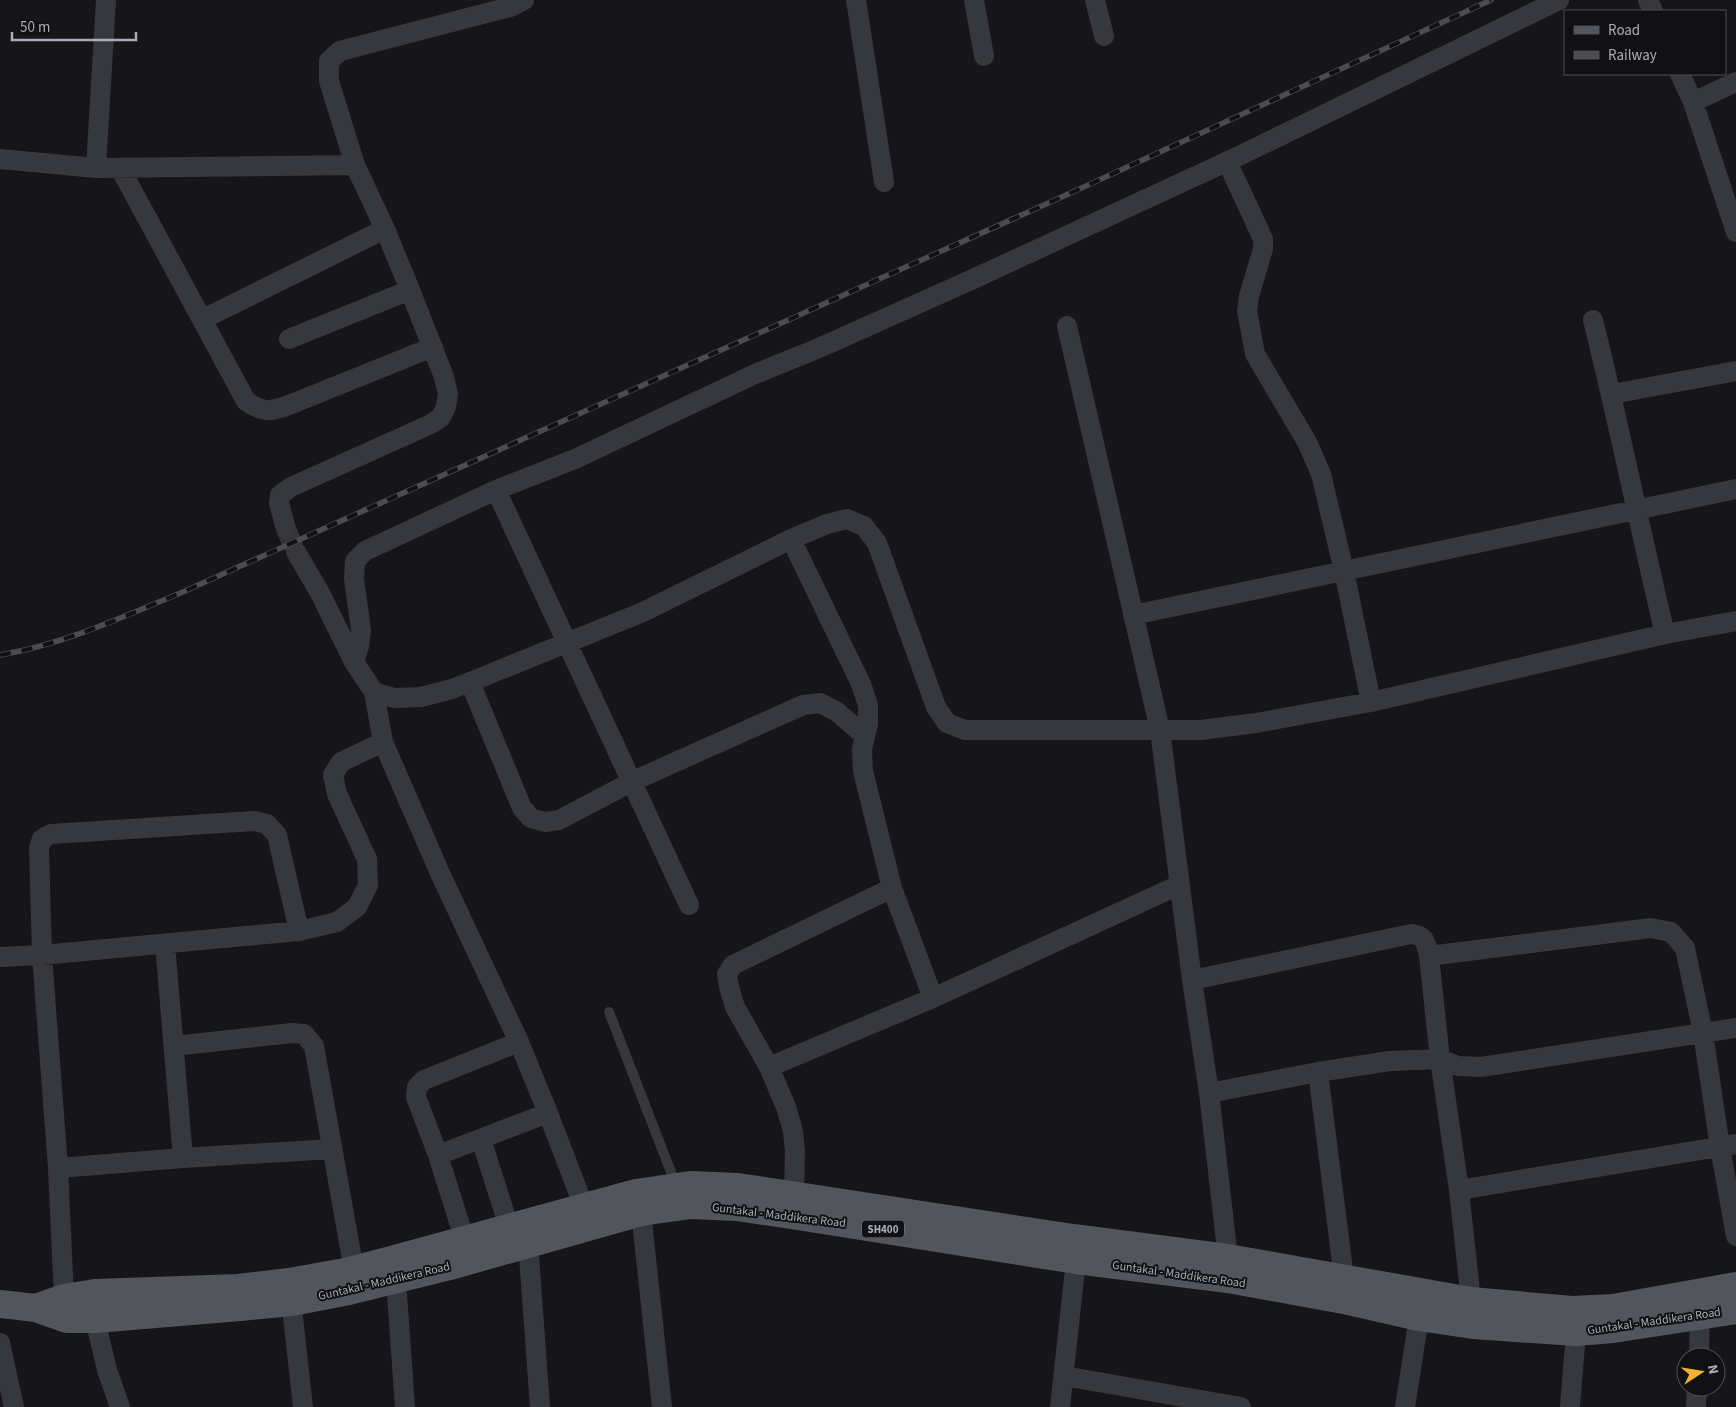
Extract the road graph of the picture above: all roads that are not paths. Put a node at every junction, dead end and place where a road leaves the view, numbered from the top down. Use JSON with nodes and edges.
{"nodes":[{"id":1,"x":106,"y":0,"type":"edge"},
{"id":2,"x":524,"y":0,"type":"edge"},
{"id":3,"x":856,"y":0,"type":"edge"},
{"id":4,"x":974,"y":0,"type":"edge"},
{"id":5,"x":1095,"y":0,"type":"edge"},
{"id":6,"x":1558,"y":0,"type":"edge"},
{"id":7,"x":1104,"y":36,"type":"dead end"},
{"id":8,"x":984,"y":56,"type":"dead end"},
{"id":9,"x":1680,"y":75,"type":"edge"},
{"id":10,"x":1736,"y":82,"type":"edge"},
{"id":11,"x":1693,"y":102,"type":"junction"},
{"id":12,"x":0,"y":159,"type":"edge"},
{"id":13,"x":1227,"y":161,"type":"junction"},
{"id":14,"x":355,"y":165,"type":"junction"},
{"id":15,"x":96,"y":168,"type":"junction"},
{"id":16,"x":120,"y":168,"type":"junction"},
{"id":17,"x":884,"y":182,"type":"dead end"},
{"id":18,"x":385,"y":229,"type":"junction"},
{"id":19,"x":1736,"y":232,"type":"edge"},
{"id":20,"x":410,"y":290,"type":"junction"},
{"id":21,"x":203,"y":319,"type":"junction"},
{"id":22,"x":1593,"y":320,"type":"dead end"},
{"id":23,"x":1066,"y":326,"type":"dead end"},
{"id":24,"x":289,"y":339,"type":"dead end"},
{"id":25,"x":432,"y":347,"type":"junction"},
{"id":26,"x":1736,"y":371,"type":"edge"},
{"id":27,"x":1612,"y":394,"type":"junction"},
{"id":28,"x":1736,"y":489,"type":"edge"},
{"id":29,"x":496,"y":490,"type":"junction"},
{"id":30,"x":1636,"y":510,"type":"junction"},
{"id":31,"x":286,"y":529,"type":"tunnel mouth"},
{"id":32,"x":791,"y":539,"type":"junction"},
{"id":33,"x":296,"y":552,"type":"tunnel mouth"},
{"id":34,"x":1344,"y":572,"type":"junction"},
{"id":35,"x":1133,"y":615,"type":"junction"},
{"id":36,"x":1736,"y":621,"type":"edge"},
{"id":37,"x":1665,"y":634,"type":"junction"},
{"id":38,"x":567,"y":642,"type":"junction"},
{"id":39,"x":354,"y":662,"type":"junction"},
{"id":40,"x":470,"y":682,"type":"junction"},
{"id":41,"x":374,"y":692,"type":"junction"},
{"id":42,"x":1371,"y":702,"type":"junction"},
{"id":43,"x":1160,"y":730,"type":"junction"},
{"id":44,"x":865,"y":736,"type":"junction"},
{"id":45,"x":383,"y":742,"type":"junction"},
{"id":46,"x":633,"y":781,"type":"junction"},
{"id":47,"x":1180,"y":885,"type":"junction"},
{"id":48,"x":892,"y":888,"type":"junction"},
{"id":49,"x":689,"y":905,"type":"dead end"},
{"id":50,"x":299,"y":931,"type":"junction"},
{"id":51,"x":165,"y":944,"type":"junction"},
{"id":52,"x":42,"y":954,"type":"junction"},
{"id":53,"x":1429,"y":956,"type":"junction"},
{"id":54,"x":0,"y":957,"type":"edge"},
{"id":55,"x":1192,"y":980,"type":"junction"},
{"id":56,"x":933,"y":998,"type":"junction"},
{"id":57,"x":608,"y":1012,"type":"dead end"},
{"id":58,"x":1736,"y":1028,"type":"edge"},
{"id":59,"x":1703,"y":1034,"type":"junction"},
{"id":60,"x":519,"y":1042,"type":"junction"},
{"id":61,"x":174,"y":1046,"type":"junction"},
{"id":62,"x":1440,"y":1059,"type":"junction"},
{"id":63,"x":769,"y":1067,"type":"junction"},
{"id":64,"x":1318,"y":1072,"type":"junction"},
{"id":65,"x":1209,"y":1093,"type":"junction"},
{"id":66,"x":548,"y":1113,"type":"junction"},
{"id":67,"x":481,"y":1139,"type":"junction"},
{"id":68,"x":1728,"y":1146,"type":"edge"},
{"id":69,"x":332,"y":1149,"type":"junction"},
{"id":70,"x":438,"y":1155,"type":"junction"},
{"id":71,"x":183,"y":1158,"type":"junction"},
{"id":72,"x":58,"y":1168,"type":"junction"},
{"id":73,"x":676,"y":1186,"type":"junction"},
{"id":74,"x":1459,"y":1190,"type":"junction"},
{"id":75,"x":794,"y":1195,"type":"junction"},
{"id":76,"x":584,"y":1207,"type":"junction"},
{"id":77,"x":641,"y":1212,"type":"junction"},
{"id":78,"x":519,"y":1235,"type":"junction"},
{"id":79,"x":1736,"y":1236,"type":"edge"},
{"id":80,"x":465,"y":1241,"type":"junction"},
{"id":81,"x":1078,"y":1250,"type":"junction"},
{"id":82,"x":1228,"y":1258,"type":"junction"},
{"id":83,"x":354,"y":1270,"type":"junction"},
{"id":84,"x":1344,"y":1278,"type":"junction"},
{"id":85,"x":396,"y":1280,"type":"junction"},
{"id":86,"x":1736,"y":1286,"type":"edge"},
{"id":87,"x":290,"y":1292,"type":"junction"},
{"id":88,"x":64,"y":1298,"type":"junction"},
{"id":89,"x":1470,"y":1301,"type":"junction"},
{"id":90,"x":0,"y":1304,"type":"edge"},
{"id":91,"x":1700,"y":1304,"type":"junction"},
{"id":92,"x":36,"y":1308,"type":"junction"},
{"id":93,"x":1736,"y":1310,"type":"edge"},
{"id":94,"x":1419,"y":1317,"type":"junction"},
{"id":95,"x":95,"y":1319,"type":"junction"},
{"id":96,"x":1576,"y":1332,"type":"junction"},
{"id":97,"x":0,"y":1343,"type":"edge"},
{"id":98,"x":1699,"y":1347,"type":"edge"},
{"id":99,"x":1064,"y":1376,"type":"junction"},
{"id":100,"x":14,"y":1407,"type":"edge"},
{"id":101,"x":120,"y":1407,"type":"edge"},
{"id":102,"x":302,"y":1407,"type":"edge"},
{"id":103,"x":405,"y":1407,"type":"edge"},
{"id":104,"x":540,"y":1407,"type":"edge"},
{"id":105,"x":662,"y":1407,"type":"edge"},
{"id":106,"x":1060,"y":1407,"type":"edge"},
{"id":107,"x":1241,"y":1407,"type":"edge"},
{"id":108,"x":1405,"y":1407,"type":"edge"},
{"id":109,"x":1570,"y":1407,"type":"edge"}],
"edges":[{"from":1,"to":15,"type":"street"},
{"from":2,"to":14,"type":"street"},
{"from":3,"to":17,"type":"street"},
{"from":4,"to":8,"type":"street"},
{"from":5,"to":7,"type":"street"},
{"from":6,"to":13,"type":"street"},
{"from":9,"to":11,"type":"street"},
{"from":10,"to":11,"type":"street"},
{"from":11,"to":19,"type":"street"},
{"from":12,"to":15,"type":"street"},
{"from":13,"to":29,"type":"street"},
{"from":13,"to":34,"type":"street"},
{"from":14,"to":16,"type":"street"},
{"from":14,"to":18,"type":"street"},
{"from":15,"to":16,"type":"street"},
{"from":16,"to":21,"type":"street"},
{"from":18,"to":20,"type":"street"},
{"from":18,"to":21,"type":"street"},
{"from":20,"to":24,"type":"street"},
{"from":20,"to":25,"type":"street"},
{"from":21,"to":25,"type":"street"},
{"from":22,"to":27,"type":"street"},
{"from":23,"to":35,"type":"street"},
{"from":25,"to":31,"type":"street"},
{"from":26,"to":27,"type":"street"},
{"from":27,"to":30,"type":"street"},
{"from":28,"to":30,"type":"street"},
{"from":29,"to":38,"type":"street"},
{"from":29,"to":39,"type":"street"},
{"from":30,"to":34,"type":"street"},
{"from":30,"to":37,"type":"street"},
{"from":32,"to":38,"type":"street"},
{"from":32,"to":43,"type":"street"},
{"from":32,"to":44,"type":"street"},
{"from":33,"to":39,"type":"street"},
{"from":34,"to":35,"type":"street"},
{"from":34,"to":42,"type":"street"},
{"from":35,"to":43,"type":"street"},
{"from":36,"to":37,"type":"street"},
{"from":37,"to":42,"type":"street"},
{"from":38,"to":40,"type":"street"},
{"from":38,"to":46,"type":"street"},
{"from":39,"to":41,"type":"street"},
{"from":40,"to":41,"type":"street"},
{"from":40,"to":46,"type":"street"},
{"from":41,"to":45,"type":"street"},
{"from":42,"to":43,"type":"street"},
{"from":43,"to":47,"type":"street"},
{"from":44,"to":46,"type":"street"},
{"from":44,"to":48,"type":"street"},
{"from":45,"to":50,"type":"street"},
{"from":45,"to":60,"type":"street"},
{"from":46,"to":49,"type":"street"},
{"from":47,"to":55,"type":"street"},
{"from":47,"to":56,"type":"street"},
{"from":48,"to":56,"type":"street"},
{"from":48,"to":63,"type":"street"},
{"from":50,"to":51,"type":"street"},
{"from":50,"to":52,"type":"street"},
{"from":51,"to":52,"type":"street"},
{"from":51,"to":61,"type":"street"},
{"from":52,"to":54,"type":"street"},
{"from":52,"to":72,"type":"street"},
{"from":53,"to":55,"type":"street"},
{"from":53,"to":59,"type":"street"},
{"from":53,"to":62,"type":"street"},
{"from":55,"to":65,"type":"street"},
{"from":56,"to":63,"type":"street"},
{"from":57,"to":73,"type":"lane"},
{"from":58,"to":59,"type":"street"},
{"from":59,"to":62,"type":"street"},
{"from":59,"to":68,"type":"street"},
{"from":60,"to":66,"type":"street"},
{"from":60,"to":70,"type":"street"},
{"from":61,"to":69,"type":"street"},
{"from":61,"to":71,"type":"street"},
{"from":62,"to":64,"type":"street"},
{"from":62,"to":74,"type":"street"},
{"from":63,"to":75,"type":"street"},
{"from":64,"to":65,"type":"street"},
{"from":64,"to":84,"type":"street"},
{"from":65,"to":82,"type":"street"},
{"from":66,"to":67,"type":"street"},
{"from":66,"to":76,"type":"street"},
{"from":67,"to":70,"type":"street"},
{"from":67,"to":78,"type":"street"},
{"from":68,"to":74,"type":"street"},
{"from":68,"to":79,"type":"street"},
{"from":69,"to":71,"type":"street"},
{"from":69,"to":83,"type":"street"},
{"from":70,"to":80,"type":"street"},
{"from":71,"to":72,"type":"street"},
{"from":72,"to":88,"type":"street"},
{"from":73,"to":75,"type":"main road","name":"Guntakal - Maddikera Road","number":"SH400"},
{"from":73,"to":76,"type":"main road","name":"Guntakal - Maddikera Road","number":"SH400"},
{"from":74,"to":89,"type":"street"},
{"from":75,"to":81,"type":"main road","name":"Guntakal - Maddikera Road","number":"SH400"},
{"from":76,"to":78,"type":"main road","name":"Guntakal - Maddikera Road","number":"SH400"},
{"from":77,"to":78,"type":"main road","name":"Guntakal - Maddikera Road","number":"SH400"},
{"from":77,"to":81,"type":"main road","name":"Guntakal - Maddikera Road","number":"SH400"},
{"from":77,"to":105,"type":"street"},
{"from":78,"to":80,"type":"main road","name":"Guntakal - Maddikera Road","number":"SH400"},
{"from":78,"to":85,"type":"main road","name":"Guntakal - Maddikera Road","number":"SH400"},
{"from":78,"to":104,"type":"street"},
{"from":80,"to":83,"type":"main road","name":"Guntakal - Maddikera Road","number":"SH400"},
{"from":81,"to":82,"type":"main road","name":"Guntakal - Maddikera Road","number":"SH400"},
{"from":81,"to":94,"type":"main road","name":"Guntakal - Maddikera Road","number":"SH400"},
{"from":81,"to":99,"type":"street"},
{"from":82,"to":84,"type":"main road","name":"Guntakal - Maddikera Road","number":"SH400"},
{"from":83,"to":87,"type":"main road","name":"Guntakal - Maddikera Road","number":"SH400"},
{"from":84,"to":89,"type":"main road","name":"Guntakal - Maddikera Road","number":"SH400"},
{"from":85,"to":87,"type":"main road","name":"Guntakal - Maddikera Road","number":"SH400"},
{"from":85,"to":103,"type":"street"},
{"from":86,"to":91,"type":"main road","name":"Guntakal - Maddikera Road","number":"SH400"},
{"from":87,"to":88,"type":"main road","name":"Guntakal - Maddikera Road","number":"SH400"},
{"from":87,"to":95,"type":"main road","name":"Guntakal - Maddikera Road","number":"SH400"},
{"from":87,"to":102,"type":"street"},
{"from":88,"to":92,"type":"main road","name":"Guntakal - Maddikera Road","number":"SH400"},
{"from":89,"to":91,"type":"main road","name":"Guntakal - Maddikera Road","number":"SH400"},
{"from":90,"to":92,"type":"main road","name":"Guntakal - Maddikera Road","number":"SH400"},
{"from":91,"to":93,"type":"main road","name":"Guntakal - Maddikera Road","number":"SH400"},
{"from":91,"to":96,"type":"main road","name":"Guntakal - Maddikera Road","number":"SH400"},
{"from":91,"to":98,"type":"street"},
{"from":92,"to":95,"type":"main road","name":"Guntakal - Maddikera Road","number":"SH400"},
{"from":94,"to":96,"type":"main road","name":"Guntakal - Maddikera Road","number":"SH400"},
{"from":94,"to":108,"type":"street"},
{"from":95,"to":101,"type":"street"},
{"from":96,"to":109,"type":"street"},
{"from":97,"to":100,"type":"street"},
{"from":99,"to":106,"type":"street"},
{"from":99,"to":107,"type":"street"}]}
